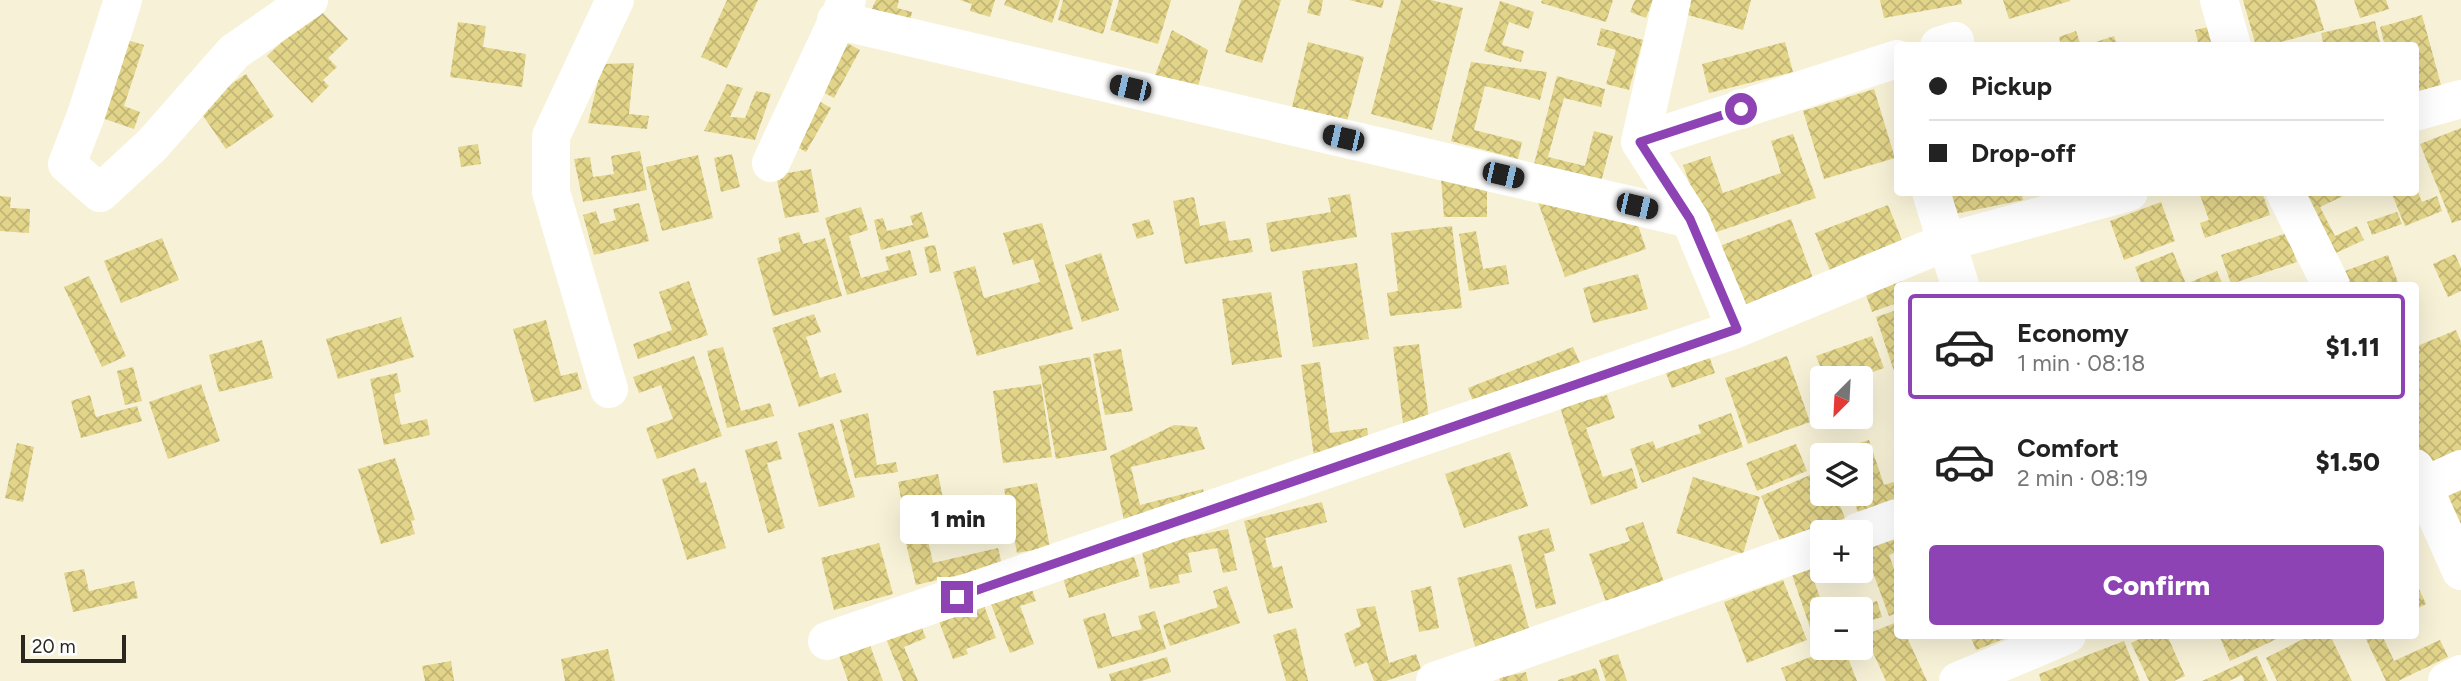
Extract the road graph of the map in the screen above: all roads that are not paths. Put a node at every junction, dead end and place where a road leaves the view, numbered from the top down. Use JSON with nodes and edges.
{"nodes":[{"id":1,"x":123,"y":0,"type":"edge"},
{"id":2,"x":309,"y":0,"type":"edge"},
{"id":3,"x":615,"y":0,"type":"edge"},
{"id":4,"x":1672,"y":0,"type":"edge"},
{"id":5,"x":2219,"y":0,"type":"edge"},
{"id":6,"x":842,"y":10,"type":"edge"},
{"id":7,"x":2231,"y":42,"type":"edge"},
{"id":8,"x":1894,"y":65,"type":"edge"},
{"id":9,"x":2461,"y":99,"type":"edge"},
{"id":10,"x":2419,"y":111,"type":"edge"},
{"id":11,"x":1640,"y":142,"type":"junction"},
{"id":12,"x":772,"y":163,"type":"dead end"},
{"id":13,"x":1932,"y":196,"type":"edge"},
{"id":14,"x":2114,"y":196,"type":"edge"},
{"id":15,"x":2287,"y":196,"type":"edge"},
{"id":16,"x":1690,"y":219,"type":"junction"},
{"id":17,"x":1946,"y":242,"type":"junction"},
{"id":18,"x":1959,"y":282,"type":"edge"},
{"id":19,"x":2330,"y":282,"type":"edge"},
{"id":20,"x":1737,"y":329,"type":"junction"},
{"id":21,"x":608,"y":389,"type":"dead end"},
{"id":22,"x":2461,"y":470,"type":"edge"},
{"id":23,"x":2419,"y":481,"type":"edge"},
{"id":24,"x":2419,"y":483,"type":"edge"},
{"id":25,"x":1894,"y":519,"type":"edge"},
{"id":26,"x":1873,"y":527,"type":"edge"},
{"id":27,"x":1810,"y":549,"type":"edge"},
{"id":28,"x":2461,"y":571,"type":"edge"},
{"id":29,"x":2058,"y":639,"type":"edge"},
{"id":30,"x":827,"y":641,"type":"dead end"},
{"id":31,"x":2461,"y":674,"type":"edge"},
{"id":32,"x":1435,"y":681,"type":"edge"},
{"id":33,"x":1958,"y":681,"type":"edge"},
{"id":34,"x":2447,"y":681,"type":"edge"}],
"edges":[{"from":1,"to":2,"type":"street"},
{"from":3,"to":21,"type":"street"},
{"from":4,"to":11,"type":"street"},
{"from":5,"to":7,"type":"street"},
{"from":6,"to":12,"type":"street"},
{"from":6,"to":16,"type":"street"},
{"from":8,"to":11,"type":"street"},
{"from":9,"to":10,"type":"street"},
{"from":11,"to":16,"type":"street"},
{"from":13,"to":17,"type":"street"},
{"from":14,"to":17,"type":"street"},
{"from":15,"to":19,"type":"street"},
{"from":16,"to":20,"type":"street"},
{"from":17,"to":18,"type":"street"},
{"from":17,"to":20,"type":"street"},
{"from":20,"to":30,"type":"street"},
{"from":22,"to":23,"type":"street"},
{"from":24,"to":28,"type":"street"},
{"from":25,"to":26,"type":"street"},
{"from":27,"to":32,"type":"street"},
{"from":29,"to":33,"type":"street"},
{"from":31,"to":34,"type":"street"}]}
